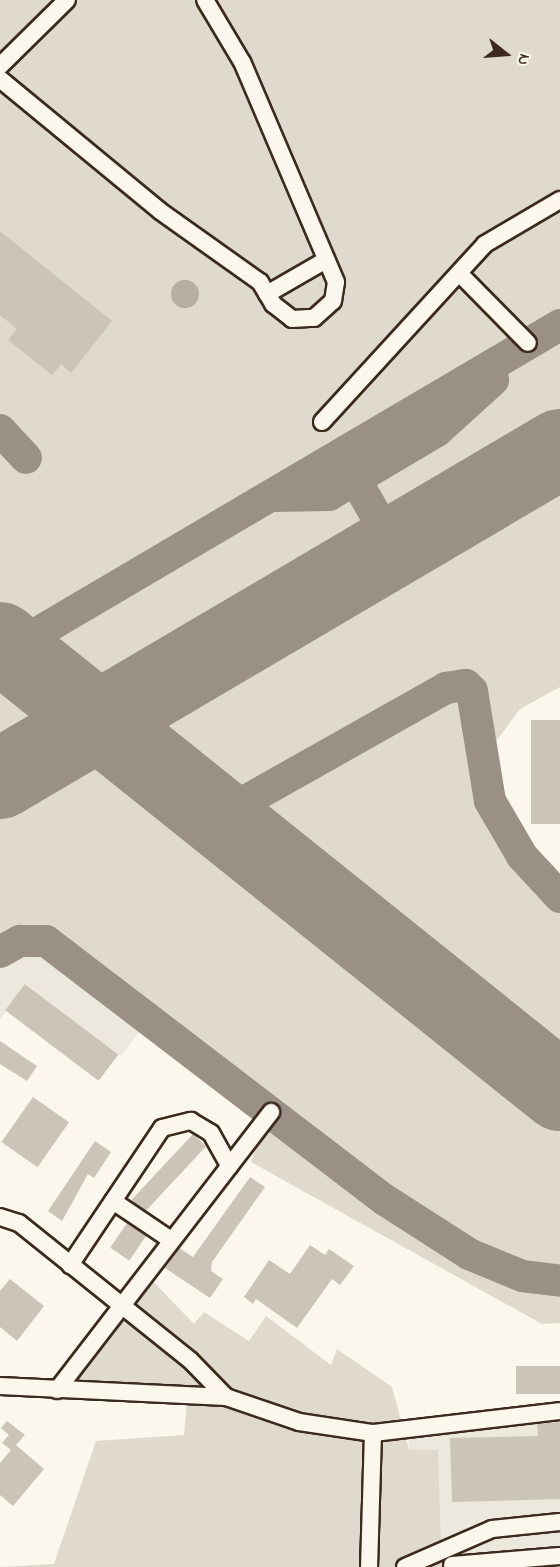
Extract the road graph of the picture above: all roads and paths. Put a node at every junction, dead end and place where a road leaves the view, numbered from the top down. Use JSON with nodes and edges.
{"nodes":[{"id":1,"x":68,"y":0,"type":"edge"},
{"id":2,"x":205,"y":0,"type":"edge"},
{"id":3,"x":0,"y":66,"type":"edge"},
{"id":4,"x":0,"y":79,"type":"edge"},
{"id":5,"x":560,"y":200,"type":"edge"},
{"id":6,"x":326,"y":260,"type":"junction"},
{"id":7,"x":459,"y":273,"type":"junction"},
{"id":8,"x":264,"y":288,"type":"junction"},
{"id":9,"x":528,"y":343,"type":"dead end"},
{"id":10,"x":321,"y":422,"type":"dead end"},
{"id":11,"x":272,"y":1112,"type":"dead end"},
{"id":12,"x":229,"y":1166,"type":"junction"},
{"id":13,"x":113,"y":1201,"type":"junction"},
{"id":14,"x":0,"y":1217,"type":"edge"},
{"id":15,"x":171,"y":1240,"type":"junction"},
{"id":16,"x":70,"y":1265,"type":"junction"},
{"id":17,"x":120,"y":1304,"type":"junction"},
{"id":18,"x":0,"y":1386,"type":"edge"},
{"id":19,"x":57,"y":1390,"type":"junction"},
{"id":20,"x":225,"y":1397,"type":"junction"},
{"id":21,"x":560,"y":1411,"type":"edge"},
{"id":22,"x":373,"y":1433,"type":"junction"},
{"id":23,"x":560,"y":1522,"type":"edge"},
{"id":24,"x":449,"y":1546,"type":"junction"},
{"id":25,"x":560,"y":1556,"type":"edge"},
{"id":26,"x":452,"y":1566,"type":"edge"},
{"id":27,"x":369,"y":1567,"type":"edge"},
{"id":28,"x":405,"y":1567,"type":"edge"}],
"edges":[{"from":1,"to":3,"type":"street"},
{"from":2,"to":6,"type":"street"},
{"from":4,"to":8,"type":"street"},
{"from":5,"to":7,"type":"street"},
{"from":6,"to":8,"type":"street"},
{"from":6,"to":8,"type":"street"},
{"from":7,"to":9,"type":"street"},
{"from":7,"to":10,"type":"street"},
{"from":11,"to":12,"type":"street"},
{"from":12,"to":13,"type":"street"},
{"from":12,"to":15,"type":"street"},
{"from":13,"to":15,"type":"street"},
{"from":13,"to":16,"type":"street"},
{"from":14,"to":16,"type":"street"},
{"from":15,"to":17,"type":"street"},
{"from":16,"to":17,"type":"street"},
{"from":17,"to":19,"type":"street"},
{"from":17,"to":20,"type":"street"},
{"from":18,"to":19,"type":"street"},
{"from":19,"to":20,"type":"street"},
{"from":20,"to":22,"type":"street"},
{"from":21,"to":22,"type":"street"},
{"from":22,"to":27,"type":"street"},
{"from":23,"to":24,"type":"street"},
{"from":24,"to":26,"type":"street"},
{"from":24,"to":28,"type":"street"},
{"from":25,"to":26,"type":"street"}]}
